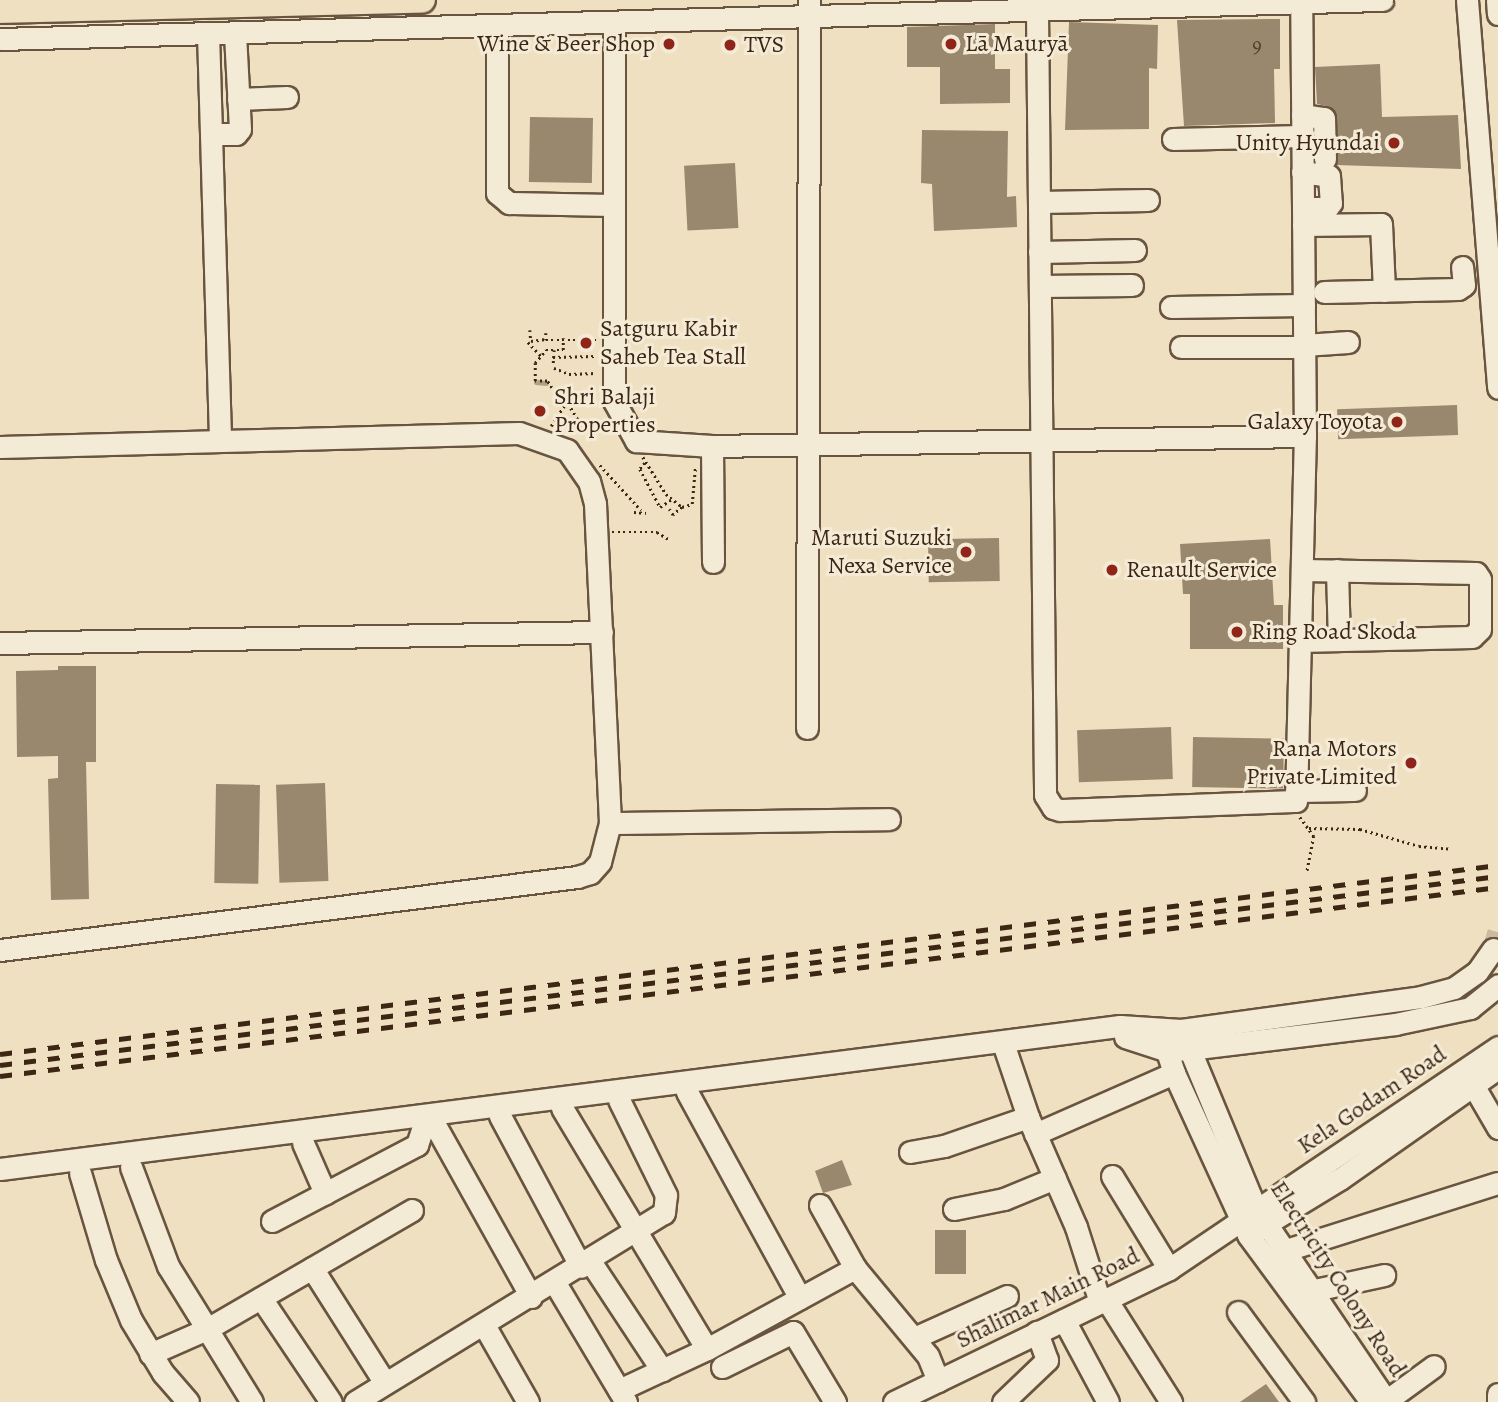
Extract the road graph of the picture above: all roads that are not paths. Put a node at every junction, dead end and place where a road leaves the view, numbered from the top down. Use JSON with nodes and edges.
{"nodes":[{"id":1,"x":422,"y":0,"type":"edge"},
{"id":2,"x":1382,"y":0,"type":"edge"},
{"id":3,"x":1467,"y":0,"type":"edge"},
{"id":4,"x":1497,"y":0,"type":"edge"},
{"id":5,"x":270,"y":2,"type":"edge"},
{"id":6,"x":1301,"y":2,"type":"edge"},
{"id":7,"x":809,"y":9,"type":"edge"},
{"id":8,"x":0,"y":10,"type":"edge"},
{"id":9,"x":1037,"y":12,"type":"junction"},
{"id":10,"x":1498,"y":14,"type":"edge"},
{"id":11,"x":614,"y":23,"type":"junction"},
{"id":12,"x":497,"y":26,"type":"junction"},
{"id":13,"x":235,"y":32,"type":"junction"},
{"id":14,"x":270,"y":32,"type":"junction"},
{"id":15,"x":208,"y":33,"type":"junction"},
{"id":16,"x":0,"y":39,"type":"edge"},
{"id":17,"x":288,"y":97,"type":"dead end"},
{"id":18,"x":238,"y":99,"type":"junction"},
{"id":19,"x":1302,"y":126,"type":"junction"},
{"id":20,"x":211,"y":135,"type":"junction"},
{"id":21,"x":1174,"y":139,"type":"dead end"},
{"id":22,"x":1325,"y":159,"type":"dead end"},
{"id":23,"x":1491,"y":189,"type":"edge"},
{"id":24,"x":1148,"y":200,"type":"dead end"},
{"id":25,"x":1039,"y":202,"type":"junction"},
{"id":26,"x":614,"y":205,"type":"junction"},
{"id":27,"x":1303,"y":217,"type":"junction"},
{"id":28,"x":1108,"y":238,"type":"dead end"},
{"id":29,"x":1045,"y":248,"type":"junction"},
{"id":30,"x":1135,"y":250,"type":"dead end"},
{"id":31,"x":1462,"y":267,"type":"dead end"},
{"id":32,"x":1048,"y":285,"type":"junction"},
{"id":33,"x":1132,"y":285,"type":"dead end"},
{"id":34,"x":1384,"y":291,"type":"junction"},
{"id":35,"x":1324,"y":292,"type":"dead end"},
{"id":36,"x":1444,"y":302,"type":"dead end"},
{"id":37,"x":1304,"y":304,"type":"junction"},
{"id":38,"x":1171,"y":307,"type":"dead end"},
{"id":39,"x":1348,"y":342,"type":"dead end"},
{"id":40,"x":1304,"y":346,"type":"junction"},
{"id":41,"x":1181,"y":347,"type":"dead end"},
{"id":42,"x":1498,"y":388,"type":"edge"},
{"id":43,"x":1305,"y":436,"type":"junction"},
{"id":44,"x":1041,"y":437,"type":"junction"},
{"id":45,"x":220,"y":440,"type":"junction"},
{"id":46,"x":811,"y":443,"type":"junction"},
{"id":47,"x":712,"y":446,"type":"junction"},
{"id":48,"x":0,"y":447,"type":"edge"},
{"id":49,"x":713,"y":562,"type":"dead end"},
{"id":50,"x":1302,"y":570,"type":"junction"},
{"id":51,"x":1337,"y":570,"type":"junction"},
{"id":52,"x":602,"y":632,"type":"junction"},
{"id":53,"x":1339,"y":640,"type":"junction"},
{"id":54,"x":1300,"y":641,"type":"junction"},
{"id":55,"x":0,"y":643,"type":"edge"},
{"id":56,"x":807,"y":728,"type":"dead end"},
{"id":57,"x":1355,"y":790,"type":"dead end"},
{"id":58,"x":1296,"y":796,"type":"junction"},
{"id":59,"x":889,"y":819,"type":"dead end"},
{"id":60,"x":610,"y":823,"type":"junction"},
{"id":61,"x":1493,"y":949,"type":"dead end"},
{"id":62,"x":0,"y":950,"type":"edge"},
{"id":63,"x":1498,"y":985,"type":"edge"},
{"id":64,"x":1174,"y":1040,"type":"junction"},
{"id":65,"x":1498,"y":1047,"type":"edge"},
{"id":66,"x":1005,"y":1049,"type":"junction"},
{"id":67,"x":1498,"y":1068,"type":"edge"},
{"id":68,"x":1174,"y":1073,"type":"junction"},
{"id":69,"x":1473,"y":1085,"type":"junction"},
{"id":70,"x":687,"y":1092,"type":"junction"},
{"id":71,"x":618,"y":1100,"type":"junction"},
{"id":72,"x":562,"y":1108,"type":"junction"},
{"id":73,"x":500,"y":1116,"type":"junction"},
{"id":74,"x":429,"y":1126,"type":"junction"},
{"id":75,"x":1032,"y":1126,"type":"junction"},
{"id":76,"x":1498,"y":1128,"type":"edge"},
{"id":77,"x":303,"y":1143,"type":"junction"},
{"id":78,"x":910,"y":1152,"type":"dead end"},
{"id":79,"x":131,"y":1167,"type":"junction"},
{"id":80,"x":0,"y":1169,"type":"edge"},
{"id":81,"x":80,"y":1173,"type":"junction"},
{"id":82,"x":1112,"y":1176,"type":"dead end"},
{"id":83,"x":1055,"y":1178,"type":"junction"},
{"id":84,"x":0,"y":1182,"type":"edge"},
{"id":85,"x":1498,"y":1183,"type":"edge"},
{"id":86,"x":325,"y":1193,"type":"junction"},
{"id":87,"x":820,"y":1205,"type":"dead end"},
{"id":88,"x":954,"y":1209,"type":"dead end"},
{"id":89,"x":412,"y":1210,"type":"dead end"},
{"id":90,"x":272,"y":1221,"type":"dead end"},
{"id":91,"x":1252,"y":1221,"type":"junction"},
{"id":92,"x":636,"y":1232,"type":"junction"},
{"id":93,"x":1283,"y":1251,"type":"junction"},
{"id":94,"x":586,"y":1264,"type":"junction"},
{"id":95,"x":312,"y":1268,"type":"junction"},
{"id":96,"x":855,"y":1268,"type":"junction"},
{"id":97,"x":1169,"y":1269,"type":"junction"},
{"id":98,"x":1384,"y":1275,"type":"dead end"},
{"id":99,"x":555,"y":1283,"type":"junction"},
{"id":100,"x":1310,"y":1292,"type":"junction"},
{"id":101,"x":1007,"y":1296,"type":"dead end"},
{"id":102,"x":531,"y":1297,"type":"junction"},
{"id":103,"x":261,"y":1298,"type":"junction"},
{"id":104,"x":800,"y":1298,"type":"junction"},
{"id":105,"x":1103,"y":1301,"type":"junction"},
{"id":106,"x":1238,"y":1312,"type":"dead end"},
{"id":107,"x":1064,"y":1320,"type":"junction"},
{"id":108,"x":484,"y":1325,"type":"junction"},
{"id":109,"x":207,"y":1329,"type":"junction"},
{"id":110,"x":1037,"y":1332,"type":"junction"},
{"id":111,"x":914,"y":1338,"type":"junction"},
{"id":112,"x":707,"y":1349,"type":"junction"},
{"id":113,"x":150,"y":1353,"type":"junction"},
{"id":114,"x":1434,"y":1366,"type":"dead end"},
{"id":115,"x":722,"y":1367,"type":"dead end"},
{"id":116,"x":662,"y":1370,"type":"junction"},
{"id":117,"x":938,"y":1381,"type":"junction"},
{"id":118,"x":385,"y":1384,"type":"junction"},
{"id":119,"x":1498,"y":1394,"type":"edge"},
{"id":120,"x":621,"y":1398,"type":"edge"},
{"id":121,"x":1381,"y":1401,"type":"edge"},
{"id":122,"x":1498,"y":1401,"type":"edge"},
{"id":123,"x":188,"y":1402,"type":"edge"},
{"id":124,"x":252,"y":1402,"type":"edge"},
{"id":125,"x":331,"y":1402,"type":"edge"},
{"id":126,"x":355,"y":1402,"type":"edge"},
{"id":127,"x":527,"y":1402,"type":"edge"},
{"id":128,"x":835,"y":1402,"type":"edge"},
{"id":129,"x":894,"y":1402,"type":"edge"},
{"id":130,"x":1003,"y":1402,"type":"edge"},
{"id":131,"x":1108,"y":1402,"type":"edge"},
{"id":132,"x":1171,"y":1402,"type":"edge"},
{"id":133,"x":1304,"y":1402,"type":"edge"}],
"edges":[{"from":1,"to":5,"type":"main road"},
{"from":2,"to":6,"type":"street"},
{"from":3,"to":23,"type":"street"},
{"from":4,"to":10,"type":"street"},
{"from":5,"to":8,"type":"main road"},
{"from":5,"to":14,"type":"street"},
{"from":6,"to":9,"type":"street"},
{"from":6,"to":19,"type":"street"},
{"from":7,"to":9,"type":"street"},
{"from":7,"to":11,"type":"street"},
{"from":7,"to":46,"type":"street"},
{"from":9,"to":25,"type":"street"},
{"from":11,"to":12,"type":"street"},
{"from":11,"to":26,"type":"street"},
{"from":12,"to":14,"type":"street"},
{"from":12,"to":26,"type":"street"},
{"from":13,"to":14,"type":"street"},
{"from":13,"to":15,"type":"street"},
{"from":13,"to":18,"type":"street"},
{"from":15,"to":16,"type":"street"},
{"from":15,"to":20,"type":"street"},
{"from":17,"to":18,"type":"street"},
{"from":18,"to":20,"type":"street"},
{"from":19,"to":21,"type":"street"},
{"from":19,"to":22,"type":"street"},
{"from":19,"to":27,"type":"street"},
{"from":20,"to":45,"type":"street"},
{"from":23,"to":42,"type":"street"},
{"from":24,"to":25,"type":"street"},
{"from":25,"to":29,"type":"street"},
{"from":26,"to":47,"type":"street"},
{"from":27,"to":34,"type":"street"},
{"from":27,"to":37,"type":"street"},
{"from":28,"to":29,"type":"street"},
{"from":29,"to":30,"type":"street"},
{"from":29,"to":32,"type":"street"},
{"from":31,"to":34,"type":"street"},
{"from":32,"to":33,"type":"street"},
{"from":32,"to":44,"type":"street"},
{"from":34,"to":35,"type":"street"},
{"from":36,"to":37,"type":"street"},
{"from":37,"to":38,"type":"street"},
{"from":37,"to":40,"type":"street"},
{"from":39,"to":40,"type":"street"},
{"from":40,"to":41,"type":"street"},
{"from":40,"to":43,"type":"street"},
{"from":43,"to":44,"type":"street"},
{"from":43,"to":50,"type":"street"},
{"from":44,"to":46,"type":"street"},
{"from":44,"to":58,"type":"street"},
{"from":45,"to":48,"type":"street"},
{"from":45,"to":52,"type":"street"},
{"from":46,"to":47,"type":"street"},
{"from":46,"to":56,"type":"street"},
{"from":47,"to":49,"type":"street"},
{"from":50,"to":51,"type":"street"},
{"from":50,"to":54,"type":"street"},
{"from":51,"to":53,"type":"street"},
{"from":51,"to":53,"type":"street"},
{"from":52,"to":55,"type":"street"},
{"from":52,"to":60,"type":"street"},
{"from":53,"to":54,"type":"street"},
{"from":54,"to":58,"type":"street"},
{"from":57,"to":58,"type":"street"},
{"from":59,"to":60,"type":"street"},
{"from":60,"to":62,"type":"street"},
{"from":61,"to":64,"type":"street"},
{"from":63,"to":64,"type":"street"},
{"from":64,"to":66,"type":"street"},
{"from":64,"to":68,"type":"street","name":"Electricity Colony Road"},
{"from":64,"to":80,"type":"street"},
{"from":64,"to":91,"type":"street","name":"Electricity Colony Road"},
{"from":65,"to":91,"type":"street","name":"Kela Godam Road"},
{"from":66,"to":70,"type":"street"},
{"from":66,"to":75,"type":"street"},
{"from":67,"to":69,"type":"street","name":"Kela Godam Road"},
{"from":68,"to":75,"type":"street"},
{"from":68,"to":91,"type":"street","name":"Electricity Colony Road"},
{"from":69,"to":76,"type":"street"},
{"from":69,"to":91,"type":"street","name":"Kela Godam Road"},
{"from":70,"to":71,"type":"street"},
{"from":70,"to":104,"type":"street"},
{"from":71,"to":72,"type":"street"},
{"from":71,"to":92,"type":"street"},
{"from":72,"to":73,"type":"street"},
{"from":72,"to":92,"type":"street"},
{"from":73,"to":74,"type":"street"},
{"from":73,"to":94,"type":"street"},
{"from":74,"to":77,"type":"street"},
{"from":74,"to":86,"type":"street"},
{"from":74,"to":102,"type":"street"},
{"from":75,"to":78,"type":"street"},
{"from":75,"to":83,"type":"street"},
{"from":77,"to":79,"type":"street"},
{"from":77,"to":86,"type":"street"},
{"from":79,"to":81,"type":"street"},
{"from":79,"to":109,"type":"street"},
{"from":81,"to":84,"type":"street"},
{"from":81,"to":113,"type":"street"},
{"from":82,"to":97,"type":"street"},
{"from":83,"to":88,"type":"street"},
{"from":83,"to":105,"type":"street"},
{"from":85,"to":93,"type":"street"},
{"from":86,"to":90,"type":"street"},
{"from":87,"to":96,"type":"street"},
{"from":89,"to":95,"type":"street"},
{"from":91,"to":93,"type":"street","name":"Electricity Colony Road"},
{"from":91,"to":97,"type":"street","name":"Shalimar Main Road"},
{"from":91,"to":121,"type":"street","name":"Electricity Colony Road"},
{"from":92,"to":94,"type":"street"},
{"from":92,"to":112,"type":"street"},
{"from":93,"to":100,"type":"street","name":"Electricity Colony Road"},
{"from":94,"to":99,"type":"street"},
{"from":94,"to":116,"type":"street"},
{"from":95,"to":103,"type":"street"},
{"from":95,"to":118,"type":"street"},
{"from":96,"to":104,"type":"street"},
{"from":96,"to":111,"type":"street"},
{"from":97,"to":105,"type":"street","name":"Shalimar Main Road"},
{"from":98,"to":100,"type":"street"},
{"from":99,"to":102,"type":"street"},
{"from":99,"to":120,"type":"street"},
{"from":100,"to":121,"type":"street","name":"Electricity Colony Road"},
{"from":101,"to":111,"type":"street"},
{"from":102,"to":108,"type":"street"},
{"from":103,"to":109,"type":"street"},
{"from":103,"to":125,"type":"street"},
{"from":104,"to":112,"type":"street"},
{"from":105,"to":107,"type":"street","name":"Shalimar Main Road"},
{"from":105,"to":132,"type":"street"},
{"from":106,"to":133,"type":"street"},
{"from":107,"to":110,"type":"street","name":"Shalimar Main Road"},
{"from":107,"to":131,"type":"street"},
{"from":108,"to":118,"type":"street"},
{"from":108,"to":127,"type":"street"},
{"from":109,"to":113,"type":"street"},
{"from":109,"to":124,"type":"street"},
{"from":110,"to":117,"type":"street","name":"Shalimar Main Road"},
{"from":110,"to":130,"type":"street"},
{"from":111,"to":117,"type":"street"},
{"from":112,"to":116,"type":"street"},
{"from":113,"to":123,"type":"street"},
{"from":114,"to":121,"type":"street"},
{"from":115,"to":128,"type":"street"},
{"from":116,"to":120,"type":"street"},
{"from":117,"to":129,"type":"street","name":"Shalimar Main Road"},
{"from":118,"to":126,"type":"street"},
{"from":119,"to":122,"type":"street"}]}
